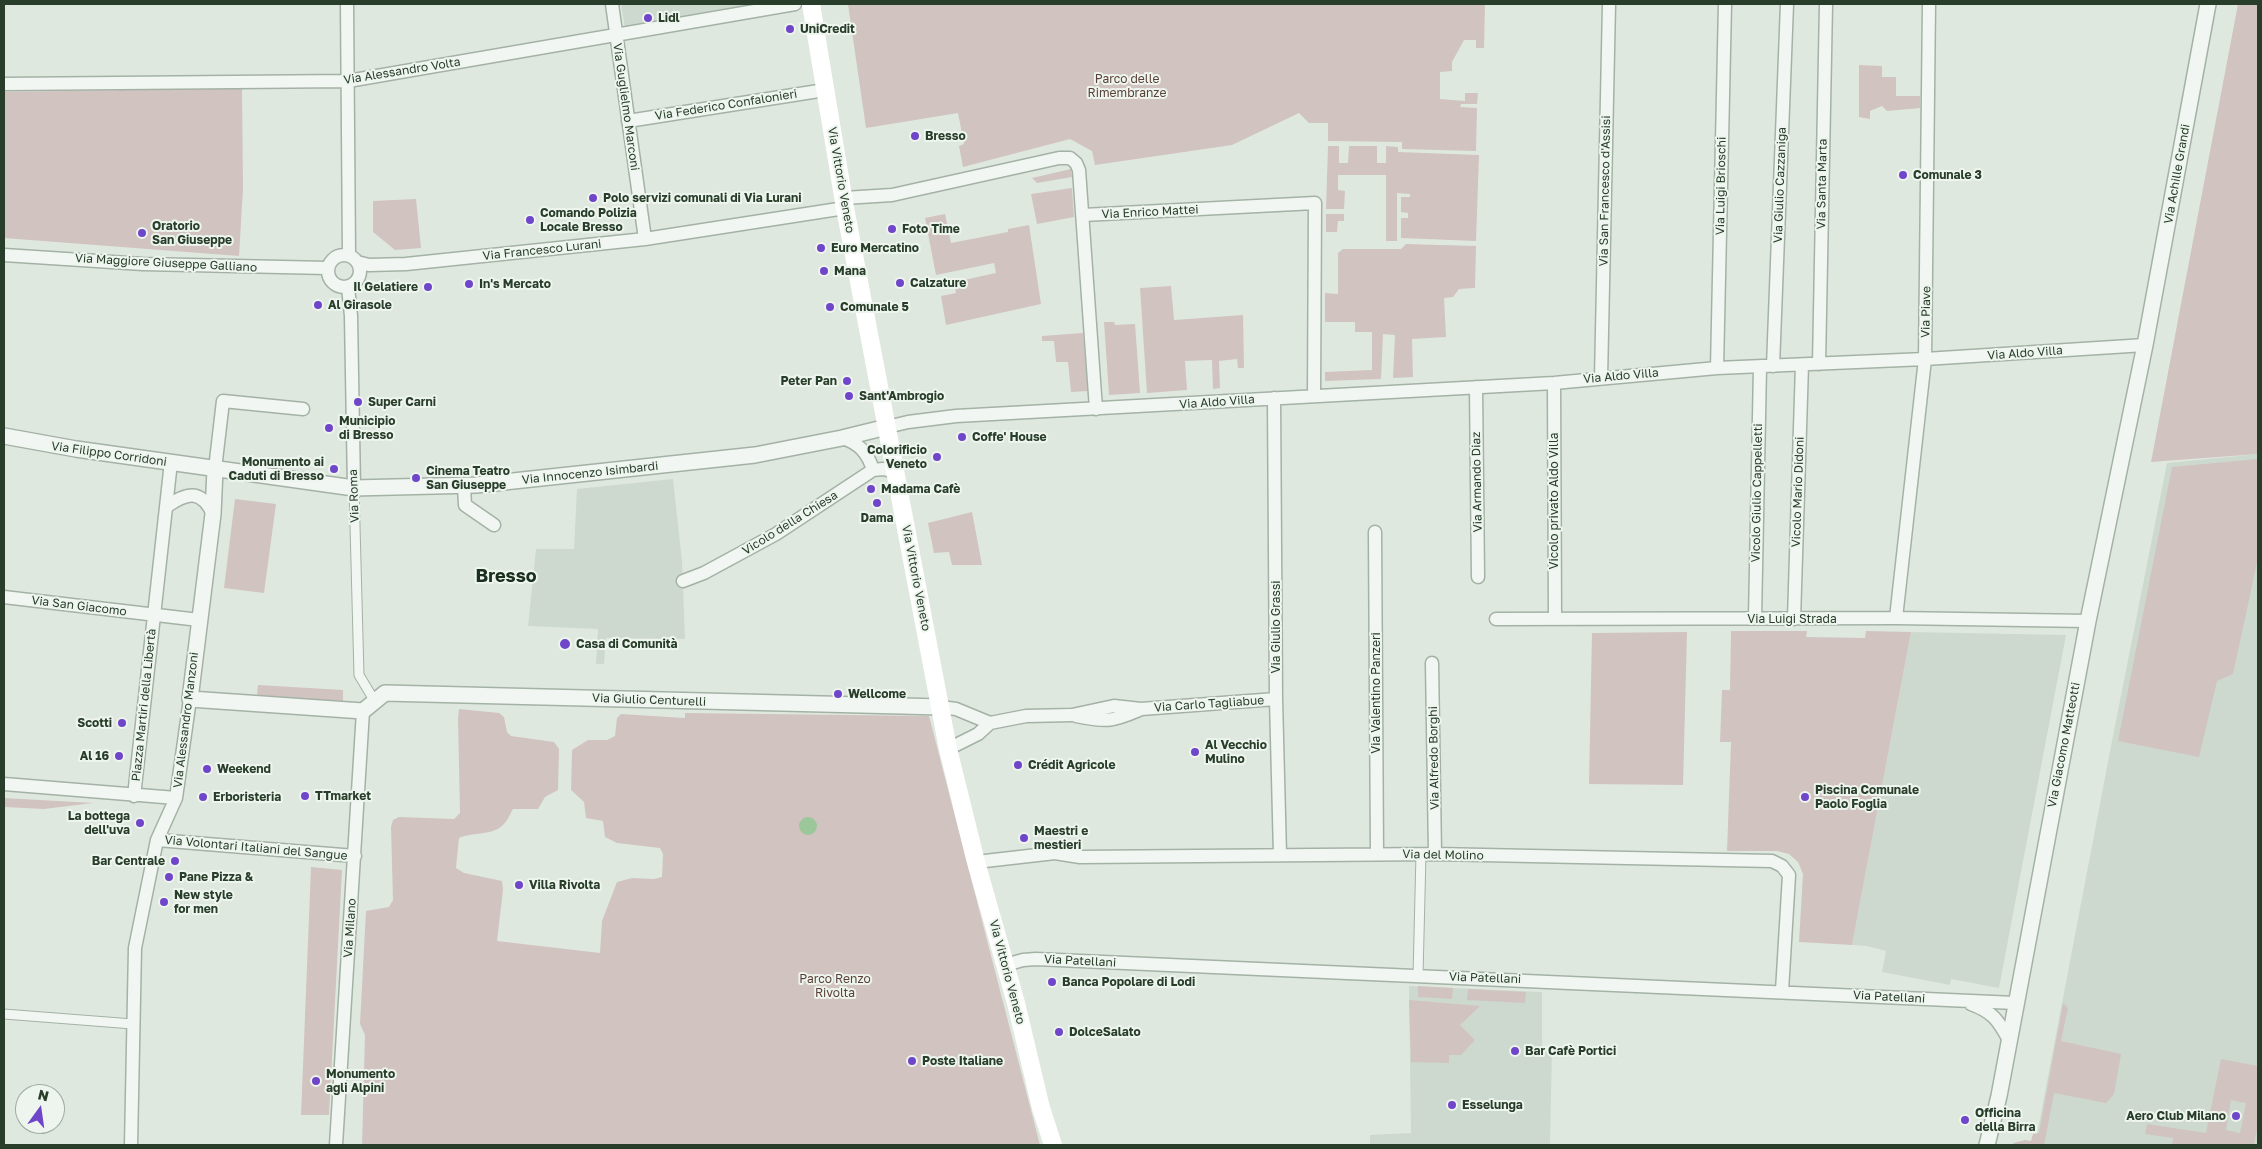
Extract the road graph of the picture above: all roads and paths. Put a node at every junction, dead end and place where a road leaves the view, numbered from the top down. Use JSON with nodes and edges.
{"nodes":[{"id":1,"x":347,"y":4,"type":"edge"},
{"id":2,"x":612,"y":4,"type":"edge"},
{"id":3,"x":795,"y":4,"type":"edge"},
{"id":4,"x":811,"y":4,"type":"edge"},
{"id":5,"x":1609,"y":4,"type":"edge"},
{"id":6,"x":1725,"y":4,"type":"edge"},
{"id":7,"x":1787,"y":4,"type":"edge"},
{"id":8,"x":1826,"y":4,"type":"edge"},
{"id":9,"x":1930,"y":4,"type":"edge"},
{"id":10,"x":2208,"y":4,"type":"edge"},
{"id":11,"x":616,"y":35,"type":"junction"},
{"id":12,"x":348,"y":81,"type":"junction"},
{"id":13,"x":4,"y":84,"type":"edge"},
{"id":14,"x":824,"y":90,"type":"junction"},
{"id":15,"x":628,"y":121,"type":"junction"},
{"id":16,"x":844,"y":203,"type":"junction"},
{"id":17,"x":1083,"y":215,"type":"junction"},
{"id":18,"x":644,"y":239,"type":"junction"},
{"id":19,"x":4,"y":255,"type":"edge"},
{"id":20,"x":353,"y":259,"type":"junction"},
{"id":21,"x":328,"y":268,"type":"junction"},
{"id":22,"x":348,"y":287,"type":"junction"},
{"id":23,"x":2145,"y":345,"type":"junction"},
{"id":24,"x":1925,"y":359,"type":"junction"},
{"id":25,"x":1819,"y":364,"type":"junction"},
{"id":26,"x":1802,"y":365,"type":"junction"},
{"id":27,"x":1767,"y":366,"type":"junction"},
{"id":28,"x":1717,"y":368,"type":"junction"},
{"id":29,"x":1601,"y":378,"type":"junction"},
{"id":30,"x":1554,"y":383,"type":"junction"},
{"id":31,"x":1476,"y":387,"type":"junction"},
{"id":32,"x":1314,"y":396,"type":"junction"},
{"id":33,"x":1274,"y":398,"type":"junction"},
{"id":34,"x":302,"y":409,"type":"dead end"},
{"id":35,"x":1096,"y":409,"type":"junction"},
{"id":36,"x":887,"y":427,"type":"junction"},
{"id":37,"x":4,"y":436,"type":"edge"},
{"id":38,"x":842,"y":438,"type":"junction"},
{"id":39,"x":171,"y":462,"type":"junction"},
{"id":40,"x":215,"y":469,"type":"junction"},
{"id":41,"x":873,"y":470,"type":"junction"},
{"id":42,"x":896,"y":472,"type":"junction"},
{"id":43,"x":464,"y":486,"type":"junction"},
{"id":44,"x":354,"y":488,"type":"junction"},
{"id":45,"x":166,"y":507,"type":"junction"},
{"id":46,"x":214,"y":514,"type":"junction"},
{"id":47,"x":494,"y":525,"type":"dead end"},
{"id":48,"x":1375,"y":532,"type":"dead end"},
{"id":49,"x":1478,"y":577,"type":"dead end"},
{"id":50,"x":683,"y":581,"type":"dead end"},
{"id":51,"x":4,"y":596,"type":"edge"},
{"id":52,"x":154,"y":615,"type":"junction"},
{"id":53,"x":1755,"y":618,"type":"junction"},
{"id":54,"x":1896,"y":618,"type":"junction"},
{"id":55,"x":1496,"y":619,"type":"dead end"},
{"id":56,"x":1555,"y":619,"type":"junction"},
{"id":57,"x":1794,"y":619,"type":"junction"},
{"id":58,"x":199,"y":620,"type":"junction"},
{"id":59,"x":2088,"y":621,"type":"junction"},
{"id":60,"x":1432,"y":663,"type":"dead end"},
{"id":61,"x":190,"y":699,"type":"junction"},
{"id":62,"x":1276,"y":699,"type":"junction"},
{"id":63,"x":368,"y":705,"type":"junction"},
{"id":64,"x":941,"y":707,"type":"junction"},
{"id":65,"x":990,"y":723,"type":"junction"},
{"id":66,"x":948,"y":749,"type":"junction"},
{"id":67,"x":4,"y":784,"type":"edge"},
{"id":68,"x":134,"y":796,"type":"junction"},
{"id":69,"x":176,"y":798,"type":"junction"},
{"id":70,"x":157,"y":840,"type":"junction"},
{"id":71,"x":1377,"y":854,"type":"junction"},
{"id":72,"x":1421,"y":854,"type":"junction"},
{"id":73,"x":1435,"y":854,"type":"junction"},
{"id":74,"x":355,"y":856,"type":"junction"},
{"id":75,"x":1280,"y":856,"type":"junction"},
{"id":76,"x":976,"y":862,"type":"junction"},
{"id":77,"x":1005,"y":965,"type":"junction"},
{"id":78,"x":1418,"y":976,"type":"junction"},
{"id":79,"x":1782,"y":991,"type":"junction"},
{"id":80,"x":1964,"y":1001,"type":"junction"},
{"id":81,"x":2015,"y":1003,"type":"junction"},
{"id":82,"x":4,"y":1014,"type":"edge"},
{"id":83,"x":134,"y":1024,"type":"junction"},
{"id":84,"x":2008,"y":1040,"type":"junction"},
{"id":85,"x":131,"y":1145,"type":"edge"},
{"id":86,"x":336,"y":1145,"type":"edge"},
{"id":87,"x":1053,"y":1145,"type":"edge"},
{"id":88,"x":1987,"y":1145,"type":"edge"}],
"edges":[{"from":1,"to":12,"type":"street"},
{"from":2,"to":11,"type":"street","name":"Via Guglielmo Marconi"},
{"from":3,"to":11,"type":"street","name":"Via Alessandro Volta"},
{"from":4,"to":14,"type":"main road","name":"Via Vittorio Veneto"},
{"from":5,"to":29,"type":"street","name":"Via San Francesco d'Assisi"},
{"from":6,"to":28,"type":"street","name":"Via Luigi Brioschi"},
{"from":7,"to":27,"type":"street","name":"Via Giulio Cazzaniga"},
{"from":8,"to":25,"type":"street","name":"Via Santa Marta"},
{"from":9,"to":24,"type":"street","name":"Via Piave"},
{"from":10,"to":23,"type":"street","name":"Via Achille Grandi"},
{"from":11,"to":12,"type":"street","name":"Via Alessandro Volta"},
{"from":11,"to":15,"type":"street","name":"Via Guglielmo Marconi"},
{"from":12,"to":13,"type":"street","name":"Via Alessandro Volta"},
{"from":12,"to":20,"type":"street"},
{"from":14,"to":15,"type":"street","name":"Via Federico Confalonieri"},
{"from":14,"to":16,"type":"main road","name":"Via Vittorio Veneto"},
{"from":15,"to":18,"type":"street","name":"Via Guglielmo Marconi"},
{"from":16,"to":17,"type":"street","name":"Via Enrico Mattei"},
{"from":16,"to":18,"type":"street","name":"Via Francesco Lurani"},
{"from":16,"to":36,"type":"main road","name":"Via Vittorio Veneto"},
{"from":17,"to":32,"type":"street","name":"Via Enrico Mattei"},
{"from":17,"to":35,"type":"street"},
{"from":18,"to":20,"type":"street","name":"Via Francesco Lurani"},
{"from":19,"to":21,"type":"street","name":"Via Maggiore Giuseppe Galliano"},
{"from":20,"to":21,"type":"street"},
{"from":20,"to":22,"type":"street"},
{"from":21,"to":22,"type":"street"},
{"from":22,"to":44,"type":"street","name":"Via Roma"},
{"from":23,"to":24,"type":"street","name":"Via Aldo Villa"},
{"from":23,"to":59,"type":"street","name":"Via Giacomo Matteotti"},
{"from":24,"to":25,"type":"street","name":"Via Aldo Villa"},
{"from":24,"to":54,"type":"street","name":"Via Piave"},
{"from":25,"to":26,"type":"street","name":"Via Aldo Villa"},
{"from":26,"to":27,"type":"street","name":"Via Aldo Villa"},
{"from":26,"to":57,"type":"street","name":"Vicolo Mario Didoni"},
{"from":27,"to":28,"type":"street","name":"Via Aldo Villa"},
{"from":27,"to":53,"type":"street","name":"Vicolo Giulio Cappelletti"},
{"from":28,"to":29,"type":"street","name":"Via Aldo Villa"},
{"from":29,"to":30,"type":"street","name":"Via Aldo Villa"},
{"from":30,"to":31,"type":"street","name":"Via Aldo Villa"},
{"from":30,"to":56,"type":"street","name":"Vicolo privato Aldo Villa"},
{"from":31,"to":32,"type":"street","name":"Via Aldo Villa"},
{"from":31,"to":49,"type":"street","name":"Via Armando Diaz"},
{"from":32,"to":33,"type":"street","name":"Via Aldo Villa"},
{"from":33,"to":35,"type":"street","name":"Via Aldo Villa"},
{"from":33,"to":62,"type":"street","name":"Via Giulio Grassi"},
{"from":34,"to":40,"type":"street"},
{"from":35,"to":36,"type":"street","name":"Via Aldo Villa"},
{"from":36,"to":38,"type":"street","name":"Via Innocenzo Isimbardi"},
{"from":36,"to":42,"type":"main road","name":"Via Vittorio Veneto"},
{"from":37,"to":39,"type":"street","name":"Via Filippo Corridoni"},
{"from":38,"to":41,"type":"street"},
{"from":38,"to":43,"type":"street","name":"Via Innocenzo Isimbardi"},
{"from":39,"to":40,"type":"street","name":"Via Filippo Corridoni"},
{"from":39,"to":45,"type":"street","name":"Piazza Martiri della Libertà"},
{"from":40,"to":44,"type":"street","name":"Via Innocenzo Isimbardi"},
{"from":40,"to":46,"type":"street","name":"Via Alessandro Manzoni"},
{"from":41,"to":42,"type":"street"},
{"from":41,"to":50,"type":"street","name":"Vicolo della Chiesa"},
{"from":42,"to":64,"type":"main road","name":"Via Vittorio Veneto"},
{"from":43,"to":44,"type":"street","name":"Via Innocenzo Isimbardi"},
{"from":43,"to":47,"type":"street"},
{"from":44,"to":63,"type":"street","name":"Via Roma"},
{"from":45,"to":46,"type":"street"},
{"from":45,"to":52,"type":"street","name":"Piazza Martiri della Libertà"},
{"from":46,"to":58,"type":"street","name":"Via Alessandro Manzoni"},
{"from":48,"to":71,"type":"street","name":"Via Valentino Panzeri"},
{"from":51,"to":52,"type":"street","name":"Via San Giacomo"},
{"from":52,"to":58,"type":"street","name":"Piazza Martiri della Libertà"},
{"from":52,"to":68,"type":"street","name":"Piazza Martiri della Libertà"},
{"from":53,"to":56,"type":"street","name":"Via Luigi Strada"},
{"from":53,"to":57,"type":"street","name":"Via Luigi Strada"},
{"from":54,"to":57,"type":"street","name":"Via Luigi Strada"},
{"from":54,"to":59,"type":"street","name":"Via Luigi Strada"},
{"from":55,"to":56,"type":"street","name":"Via Luigi Strada"},
{"from":58,"to":61,"type":"street","name":"Via Alessandro Manzoni"},
{"from":59,"to":81,"type":"street","name":"Via Giacomo Matteotti"},
{"from":60,"to":73,"type":"street","name":"Via Alfredo Borghi"},
{"from":61,"to":63,"type":"street"},
{"from":61,"to":69,"type":"street","name":"Via Alessandro Manzoni"},
{"from":62,"to":65,"type":"street","name":"Via Carlo Tagliabue"},
{"from":62,"to":75,"type":"street","name":"Via Giulio Grassi"},
{"from":63,"to":64,"type":"street","name":"Via Giulio Centurelli"},
{"from":63,"to":74,"type":"street","name":"Via Milano"},
{"from":64,"to":65,"type":"street"},
{"from":64,"to":66,"type":"main road","name":"Via Vittorio Veneto"},
{"from":65,"to":66,"type":"street","name":"Via Carlo Tagliabue"},
{"from":66,"to":76,"type":"main road","name":"Via Vittorio Veneto"},
{"from":67,"to":68,"type":"street"},
{"from":68,"to":69,"type":"street"},
{"from":69,"to":70,"type":"street","name":"Via Alessandro Manzoni"},
{"from":70,"to":74,"type":"street","name":"Via Volontari Italiani del Sangue"},
{"from":70,"to":83,"type":"street","name":"Via Alessandro Manzoni"},
{"from":71,"to":72,"type":"street","name":"Via del Molino"},
{"from":71,"to":75,"type":"street","name":"Via del Molino"},
{"from":72,"to":73,"type":"street","name":"Via del Molino"},
{"from":72,"to":78,"type":"street"},
{"from":73,"to":79,"type":"street","name":"Via del Molino"},
{"from":74,"to":86,"type":"street","name":"Via Milano"},
{"from":75,"to":76,"type":"street","name":"Via del Molino"},
{"from":76,"to":77,"type":"main road","name":"Via Vittorio Veneto"},
{"from":77,"to":78,"type":"street","name":"Via Patellani"},
{"from":77,"to":87,"type":"main road","name":"Via Vittorio Veneto"},
{"from":78,"to":79,"type":"street","name":"Via Patellani"},
{"from":79,"to":80,"type":"street","name":"Via Patellani"},
{"from":80,"to":81,"type":"street","name":"Via Patellani"},
{"from":80,"to":84,"type":"street","name":"Via Patellani"},
{"from":81,"to":84,"type":"street","name":"Via Giacomo Matteotti"},
{"from":82,"to":83,"type":"street"},
{"from":83,"to":85,"type":"street","name":"Via Alessandro Manzoni"},
{"from":84,"to":88,"type":"street","name":"Via Giacomo Matteotti"}]}
